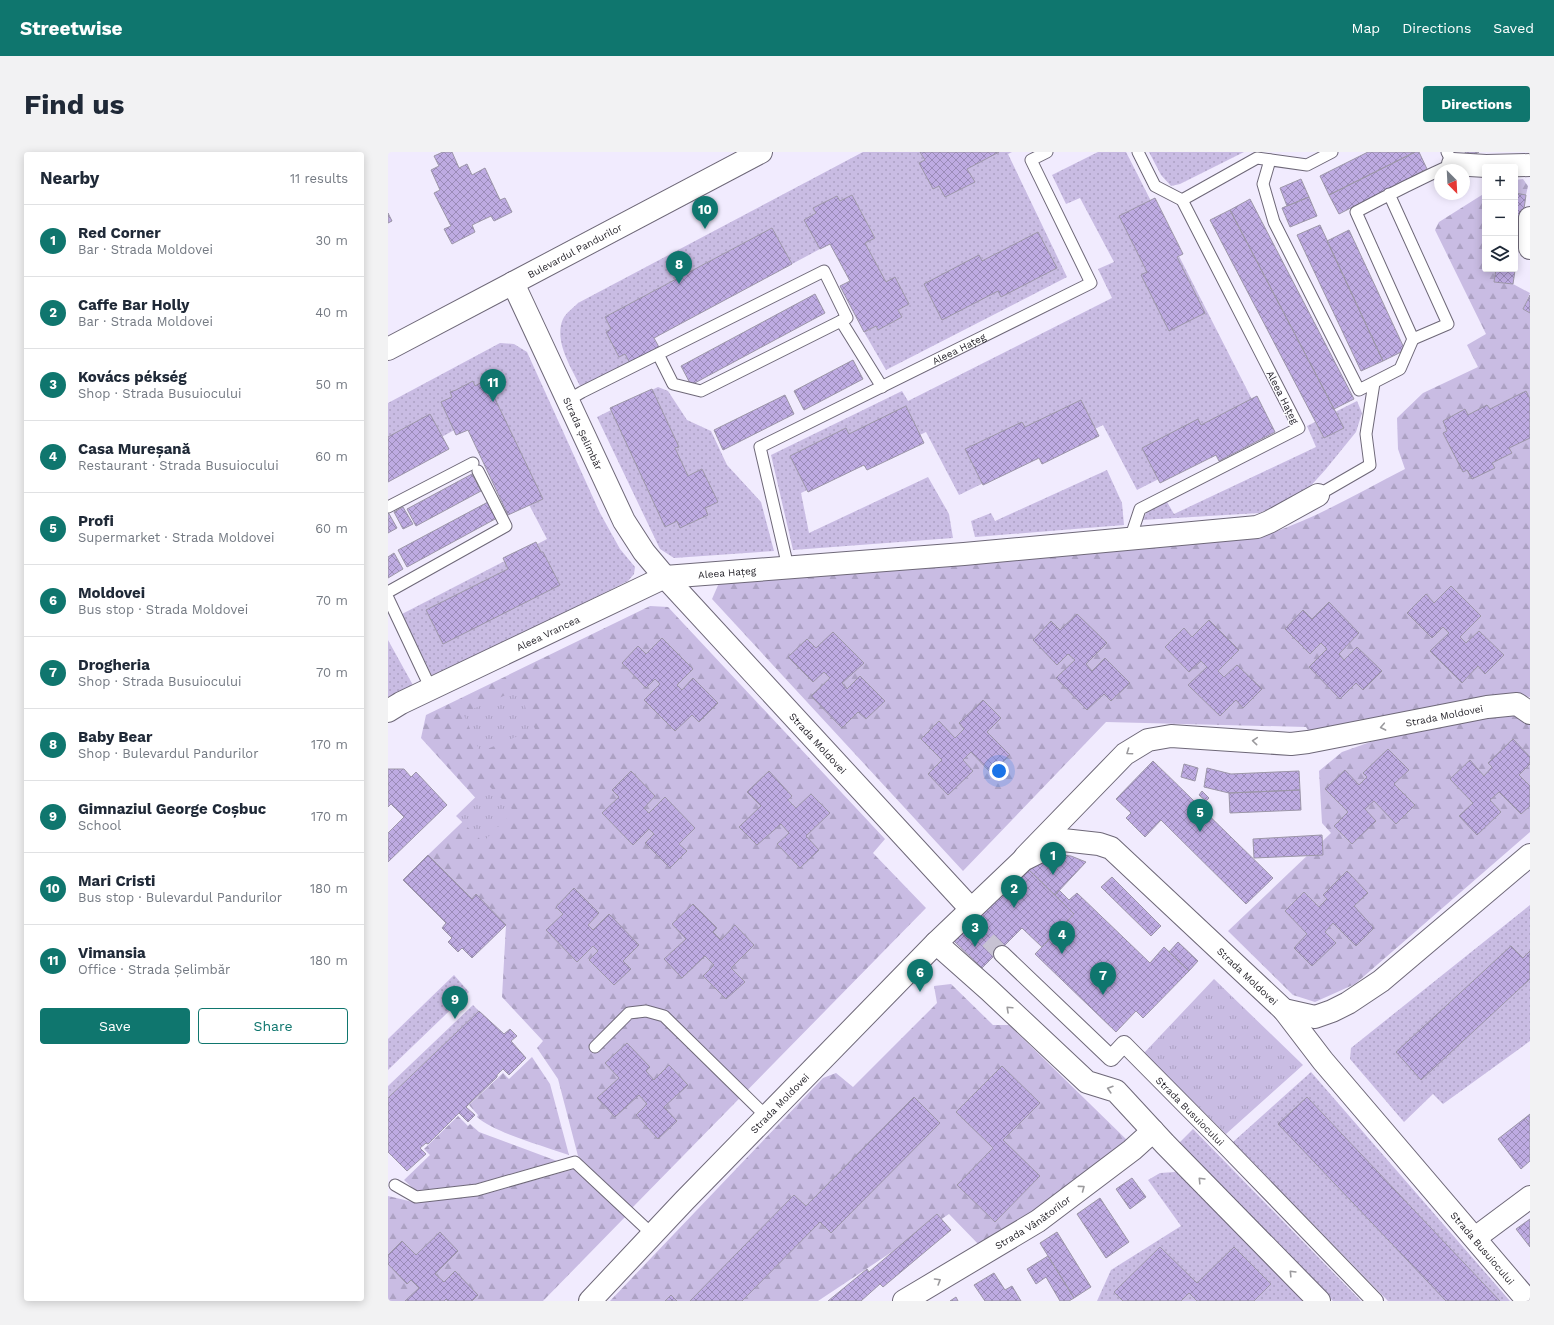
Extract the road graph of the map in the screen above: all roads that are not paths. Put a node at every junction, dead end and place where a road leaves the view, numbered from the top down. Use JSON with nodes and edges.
{"nodes":[{"id":1,"x":761,"y":152,"type":"edge"},
{"id":2,"x":1047,"y":152,"type":"edge"},
{"id":3,"x":1138,"y":152,"type":"edge"},
{"id":4,"x":1332,"y":152,"type":"edge"},
{"id":5,"x":1450,"y":158,"type":"edge"},
{"id":6,"x":1270,"y":160,"type":"junction"},
{"id":7,"x":1530,"y":165,"type":"edge"},
{"id":8,"x":1389,"y":194,"type":"junction"},
{"id":9,"x":1182,"y":200,"type":"junction"},
{"id":10,"x":1530,"y":218,"type":"edge"},
{"id":11,"x":1530,"y":248,"type":"edge"},
{"id":12,"x":513,"y":283,"type":"junction"},
{"id":13,"x":841,"y":321,"type":"junction"},
{"id":14,"x":1413,"y":339,"type":"junction"},
{"id":15,"x":388,"y":349,"type":"edge"},
{"id":16,"x":658,"y":354,"type":"junction"},
{"id":17,"x":1374,"y":382,"type":"junction"},
{"id":18,"x":882,"y":387,"type":"junction"},
{"id":19,"x":568,"y":400,"type":"junction"},
{"id":20,"x":1318,"y":495,"type":"joint"},
{"id":21,"x":388,"y":507,"type":"edge"},
{"id":22,"x":1130,"y":539,"type":"junction"},
{"id":23,"x":788,"y":567,"type":"junction"},
{"id":24,"x":665,"y":577,"type":"junction"},
{"id":25,"x":388,"y":592,"type":"edge"},
{"id":26,"x":388,"y":598,"type":"edge"},
{"id":27,"x":431,"y":689,"type":"junction"},
{"id":28,"x":388,"y":711,"type":"edge"},
{"id":29,"x":1530,"y":713,"type":"edge"},
{"id":30,"x":1530,"y":855,"type":"edge"},
{"id":31,"x":1023,"y":860,"type":"junction"},
{"id":32,"x":970,"y":918,"type":"junction"},
{"id":33,"x":936,"y":943,"type":"junction"},
{"id":34,"x":1000,"y":952,"type":"tunnel mouth"},
{"id":35,"x":1284,"y":1010,"type":"junction"},
{"id":36,"x":596,"y":1047,"type":"dead end"},
{"id":37,"x":767,"y":1117,"type":"junction"},
{"id":38,"x":1153,"y":1131,"type":"junction"},
{"id":39,"x":395,"y":1184,"type":"dead end"},
{"id":40,"x":1530,"y":1197,"type":"edge"},
{"id":41,"x":653,"y":1235,"type":"junction"},
{"id":42,"x":1475,"y":1238,"type":"junction"},
{"id":43,"x":590,"y":1301,"type":"edge"},
{"id":44,"x":904,"y":1301,"type":"edge"},
{"id":45,"x":1319,"y":1301,"type":"edge"},
{"id":46,"x":1375,"y":1301,"type":"edge"},
{"id":47,"x":1528,"y":1301,"type":"edge"}],
"edges":[{"from":1,"to":12,"type":"street","name":"Bulevardul Pandurilor"},
{"from":2,"to":18,"type":"lane","name":"Aleea Hațeg"},
{"from":3,"to":9,"type":"lane"},
{"from":4,"to":6,"type":"lane"},
{"from":5,"to":7,"type":"street"},
{"from":5,"to":8,"type":"lane"},
{"from":6,"to":9,"type":"lane"},
{"from":6,"to":17,"type":"lane"},
{"from":8,"to":14,"type":"lane"},
{"from":8,"to":14,"type":"lane"},
{"from":9,"to":22,"type":"lane","name":"Aleea Hațeg"},
{"from":10,"to":11,"type":"street"},
{"from":12,"to":15,"type":"street","name":"Bulevardul Pandurilor"},
{"from":12,"to":19,"type":"street","name":"Strada Șelimbăr"},
{"from":13,"to":16,"type":"lane"},
{"from":13,"to":16,"type":"lane"},
{"from":13,"to":18,"type":"lane"},
{"from":14,"to":17,"type":"lane"},
{"from":16,"to":19,"type":"lane"},
{"from":17,"to":20,"type":"lane","name":"Aleea Hațeg"},
{"from":18,"to":23,"type":"lane","name":"Aleea Hațeg"},
{"from":19,"to":24,"type":"street","name":"Strada Șelimbăr"},
{"from":20,"to":22,"type":"street","name":"Aleea Hațeg"},
{"from":21,"to":25,"type":"lane"},
{"from":22,"to":23,"type":"street","name":"Aleea Hațeg"},
{"from":23,"to":24,"type":"street","name":"Aleea Hațeg"},
{"from":24,"to":27,"type":"street","name":"Aleea Vrancea"},
{"from":24,"to":32,"type":"street","name":"Strada Moldovei"},
{"from":26,"to":27,"type":"lane"},
{"from":27,"to":28,"type":"street","name":"Aleea Vrancea"},
{"from":29,"to":31,"type":"street","name":"Strada Moldovei","one_way":true},
{"from":30,"to":35,"type":"street","name":"Strada Moldovei"},
{"from":31,"to":32,"type":"street","name":"Strada Moldovei"},
{"from":31,"to":35,"type":"street","name":"Strada Moldovei"},
{"from":32,"to":33,"type":"street","name":"Strada Moldovei"},
{"from":33,"to":37,"type":"street","name":"Strada Moldovei"},
{"from":38,"to":33,"type":"street","one_way":true},
{"from":34,"to":46,"type":"street","name":"Strada Busuiocului"},
{"from":35,"to":42,"type":"street","name":"Strada Busuiocului"},
{"from":36,"to":37,"type":"lane"},
{"from":37,"to":41,"type":"street","name":"Strada Moldovei"},
{"from":44,"to":38,"type":"street","name":"Strada Vânătorilor","one_way":true},
{"from":45,"to":38,"type":"street","one_way":true},
{"from":39,"to":41,"type":"lane"},
{"from":40,"to":42,"type":"street"},
{"from":41,"to":43,"type":"street","name":"Strada Moldovei"},
{"from":42,"to":47,"type":"street","name":"Strada Busuiocului"}]}
